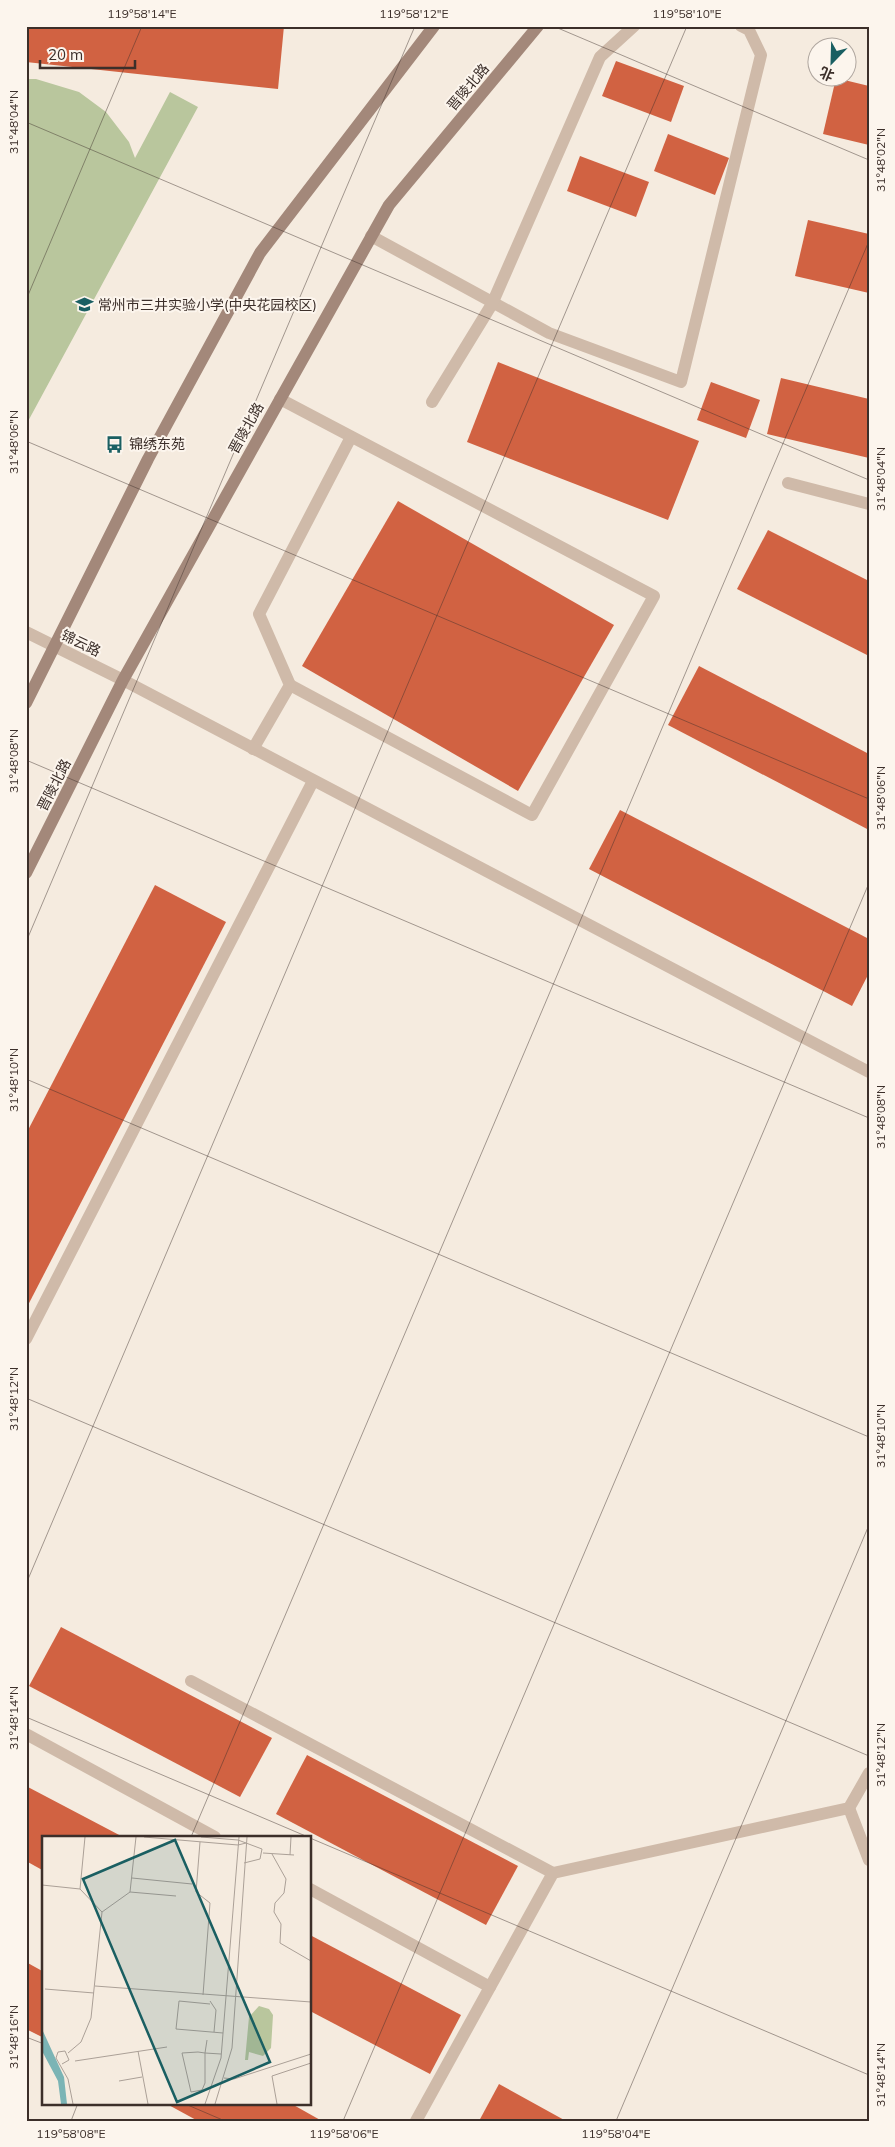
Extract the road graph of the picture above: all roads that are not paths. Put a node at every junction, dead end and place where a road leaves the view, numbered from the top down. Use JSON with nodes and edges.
{"nodes":[{"id":1,"x":538,"y":26,"type":"edge"},
{"id":2,"x":634,"y":26,"type":"edge"},
{"id":3,"x":741,"y":26,"type":"edge"},
{"id":4,"x":430,"y":27,"type":"edge"},
{"id":5,"x":371,"y":236,"type":"junction"},
{"id":6,"x":492,"y":304,"type":"junction"},
{"id":7,"x":280,"y":400,"type":"junction"},
{"id":8,"x":432,"y":402,"type":"dead end"},
{"id":9,"x":351,"y":437,"type":"junction"},
{"id":10,"x":788,"y":483,"type":"dead end"},
{"id":11,"x":869,"y":504,"type":"edge"},
{"id":12,"x":26,"y":632,"type":"edge"},
{"id":13,"x":54,"y":646,"type":"junction"},
{"id":14,"x":123,"y":680,"type":"junction"},
{"id":15,"x":290,"y":685,"type":"junction"},
{"id":16,"x":26,"y":703,"type":"edge"},
{"id":17,"x":252,"y":749,"type":"junction"},
{"id":18,"x":313,"y":781,"type":"junction"},
{"id":19,"x":26,"y":873,"type":"edge"},
{"id":20,"x":869,"y":1072,"type":"edge"},
{"id":21,"x":26,"y":1339,"type":"edge"},
{"id":22,"x":191,"y":1681,"type":"dead end"},
{"id":23,"x":26,"y":1734,"type":"edge"},
{"id":24,"x":869,"y":1773,"type":"edge"},
{"id":25,"x":849,"y":1808,"type":"junction"},
{"id":26,"x":213,"y":1836,"type":"edge"},
{"id":27,"x":869,"y":1860,"type":"edge"},
{"id":28,"x":553,"y":1873,"type":"junction"},
{"id":29,"x":311,"y":1890,"type":"edge"},
{"id":30,"x":490,"y":1987,"type":"junction"},
{"id":31,"x":416,"y":2121,"type":"edge"}],
"edges":[{"from":1,"to":5,"type":"main road","name":"晋陵北路"},
{"from":2,"to":6,"type":"street"},
{"from":3,"to":6,"type":"street"},
{"from":4,"to":13,"type":"main road"},
{"from":5,"to":6,"type":"street"},
{"from":5,"to":7,"type":"main road","name":"晋陵北路"},
{"from":6,"to":8,"type":"street"},
{"from":7,"to":9,"type":"street"},
{"from":7,"to":14,"type":"main road","name":"晋陵北路"},
{"from":9,"to":15,"type":"street"},
{"from":9,"to":15,"type":"street"},
{"from":10,"to":11,"type":"street"},
{"from":12,"to":13,"type":"street","name":"锦云路"},
{"from":13,"to":14,"type":"street","name":"锦云路"},
{"from":13,"to":16,"type":"main road"},
{"from":14,"to":17,"type":"street","name":"锦云路"},
{"from":14,"to":19,"type":"main road","name":"晋陵北路"},
{"from":15,"to":17,"type":"street"},
{"from":17,"to":18,"type":"street","name":"锦云路"},
{"from":18,"to":20,"type":"street","name":"锦云路"},
{"from":18,"to":21,"type":"street"},
{"from":22,"to":28,"type":"street"},
{"from":23,"to":26,"type":"street"},
{"from":24,"to":25,"type":"street"},
{"from":25,"to":27,"type":"street"},
{"from":25,"to":28,"type":"street"},
{"from":28,"to":30,"type":"street"},
{"from":29,"to":30,"type":"street"},
{"from":30,"to":31,"type":"street"}]}
